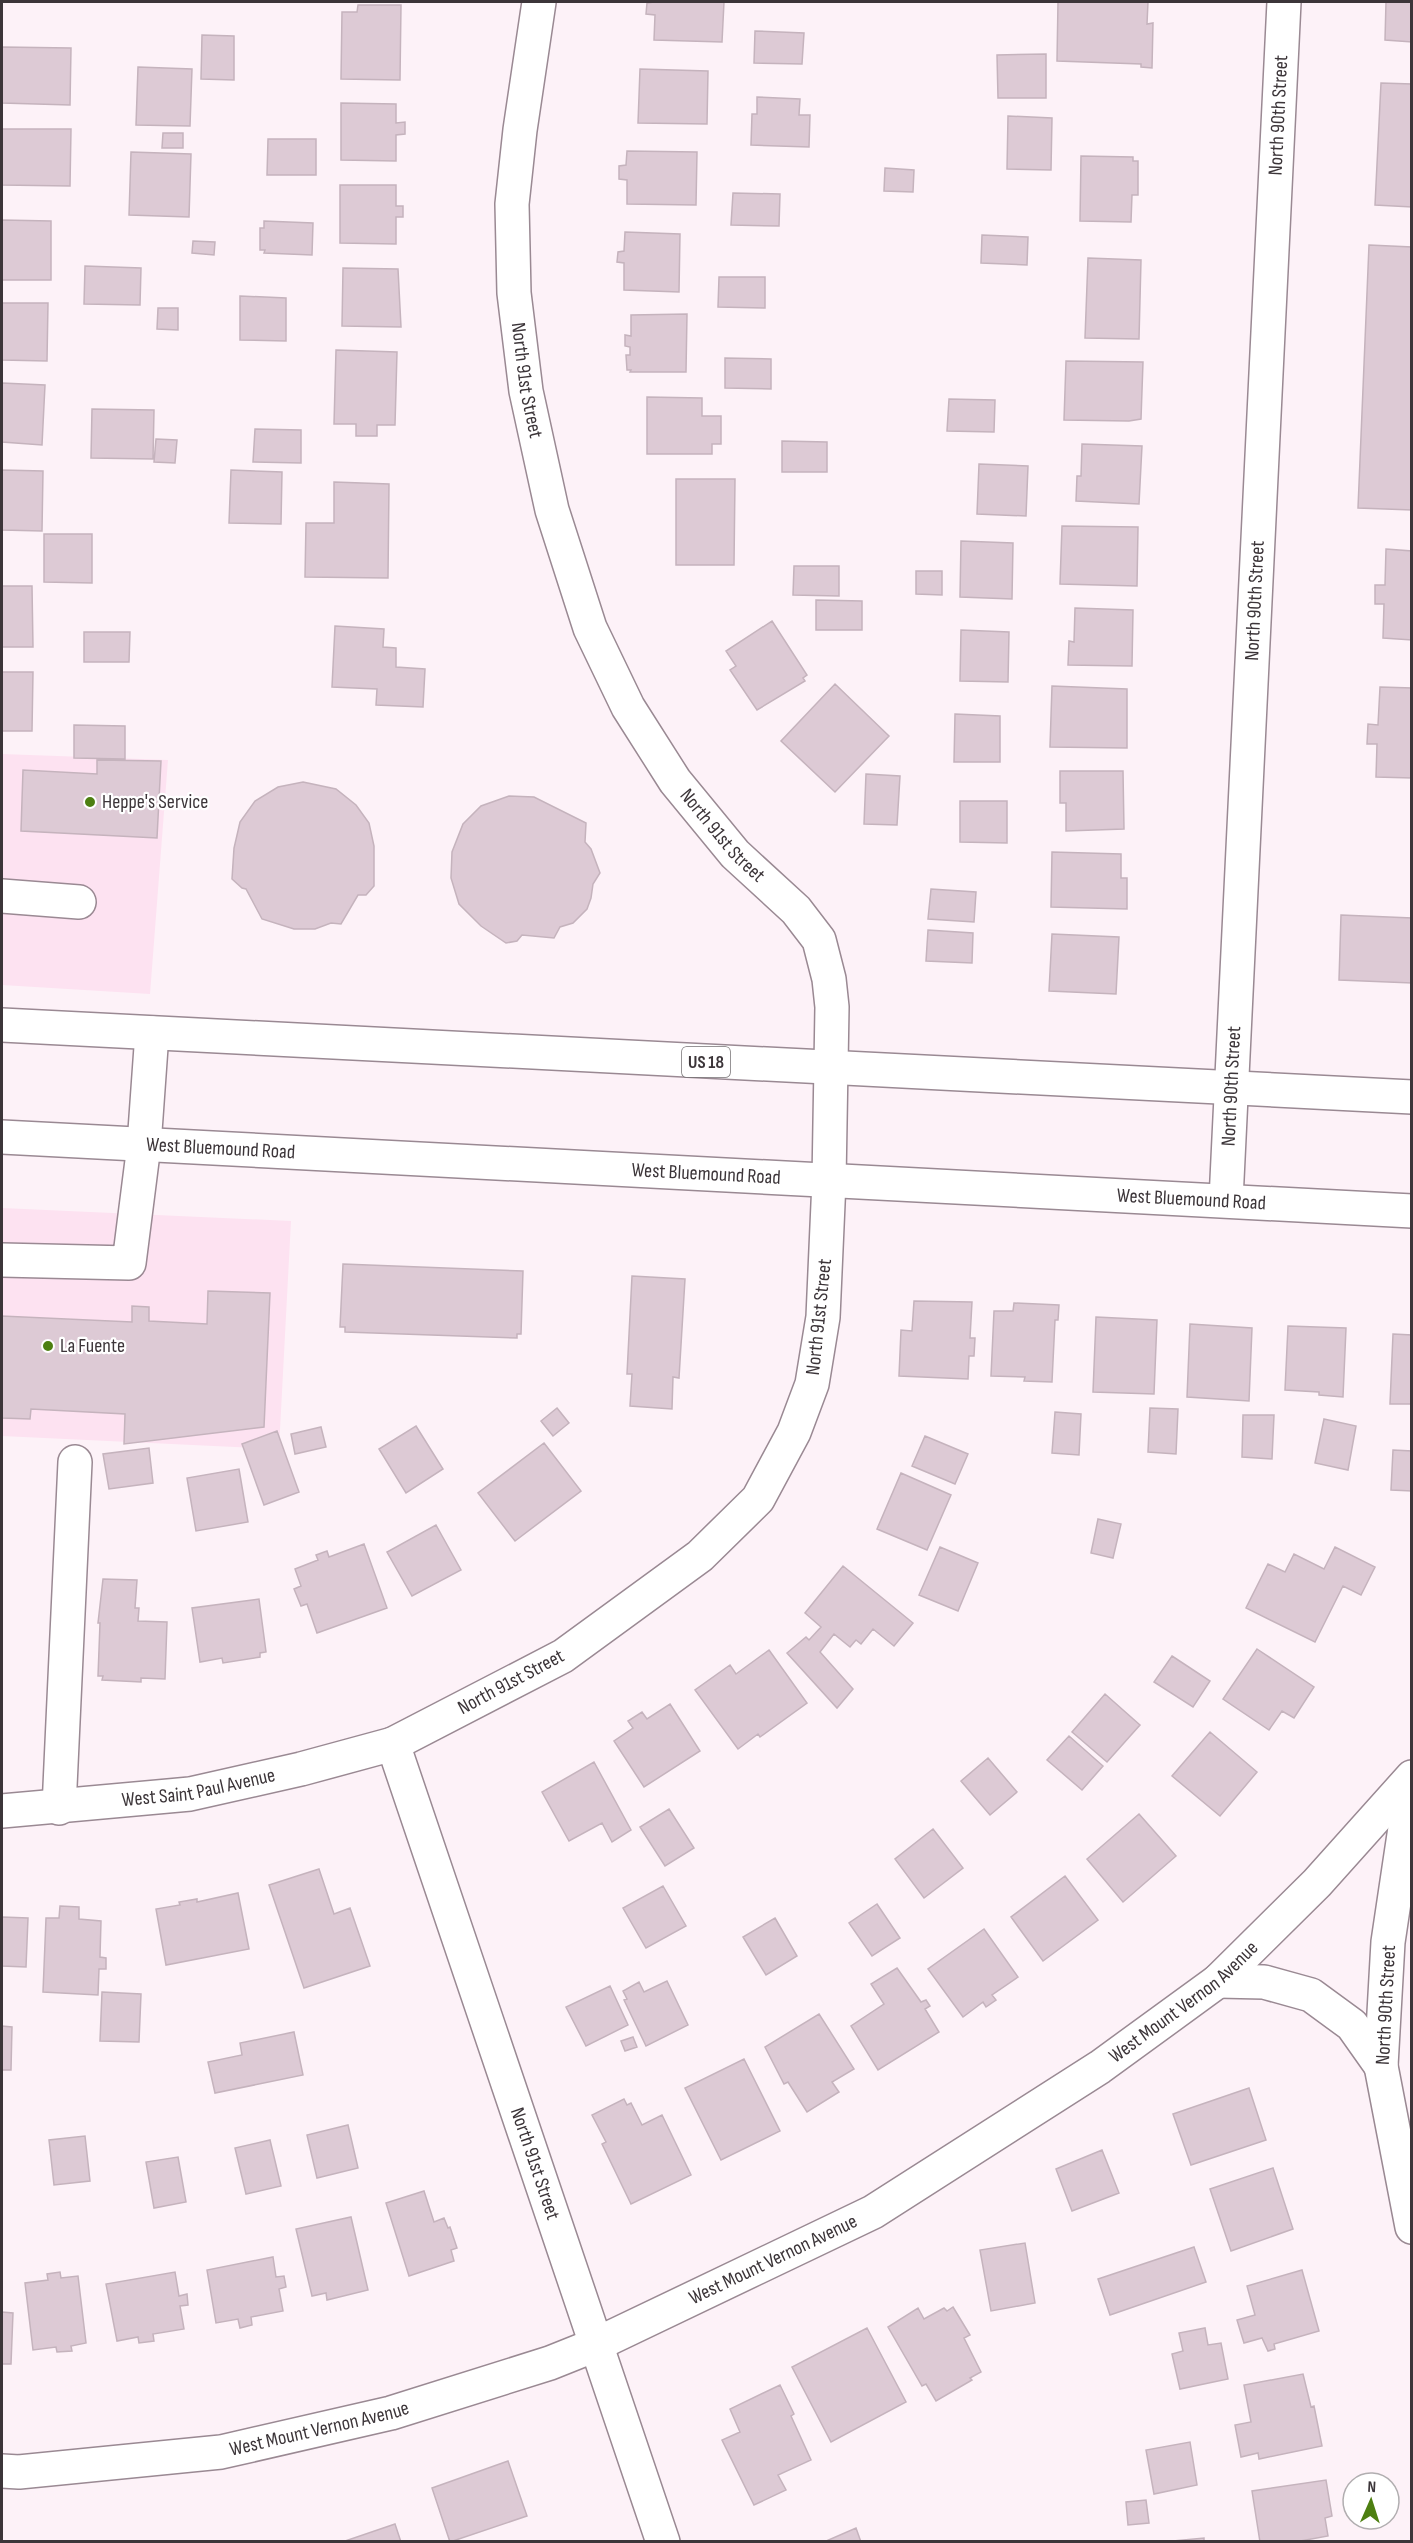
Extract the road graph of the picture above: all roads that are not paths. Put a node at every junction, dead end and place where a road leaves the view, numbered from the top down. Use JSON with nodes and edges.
{"nodes":[{"id":1,"x":526,"y":2,"type":"edge"},
{"id":2,"x":539,"y":2,"type":"edge"},
{"id":3,"x":1284,"y":2,"type":"edge"},
{"id":4,"x":534,"y":36,"type":"junction"},
{"id":5,"x":2,"y":896,"type":"edge"},
{"id":6,"x":79,"y":902,"type":"dead end"},
{"id":7,"x":2,"y":1025,"type":"edge"},
{"id":8,"x":152,"y":1033,"type":"junction"},
{"id":9,"x":832,"y":1068,"type":"junction"},
{"id":10,"x":1231,"y":1088,"type":"junction"},
{"id":11,"x":1412,"y":1097,"type":"edge"},
{"id":12,"x":2,"y":1137,"type":"edge"},
{"id":13,"x":144,"y":1145,"type":"junction"},
{"id":14,"x":829,"y":1181,"type":"junction"},
{"id":15,"x":1226,"y":1200,"type":"junction"},
{"id":16,"x":1412,"y":1210,"type":"edge"},
{"id":17,"x":2,"y":1260,"type":"edge"},
{"id":18,"x":75,"y":1462,"type":"dead end"},
{"id":19,"x":393,"y":1744,"type":"junction"},
{"id":20,"x":1412,"y":1779,"type":"edge"},
{"id":21,"x":59,"y":1808,"type":"junction"},
{"id":22,"x":2,"y":1811,"type":"edge"},
{"id":23,"x":1218,"y":1981,"type":"junction"},
{"id":24,"x":1381,"y":2066,"type":"junction"},
{"id":25,"x":1412,"y":2227,"type":"edge"},
{"id":26,"x":595,"y":2345,"type":"junction"},
{"id":27,"x":2,"y":2471,"type":"edge"},
{"id":28,"x":663,"y":2541,"type":"edge"}],
"edges":[{"from":1,"to":4,"type":"street"},
{"from":2,"to":4,"type":"street","name":"North 91st Street"},
{"from":3,"to":10,"type":"street","name":"North 90th Street"},
{"from":4,"to":9,"type":"street","name":"North 91st Street"},
{"from":5,"to":6,"type":"street"},
{"from":7,"to":8,"type":"street","number":"US 18"},
{"from":8,"to":9,"type":"street","number":"US 18"},
{"from":8,"to":13,"type":"street"},
{"from":9,"to":10,"type":"street","number":"US 18"},
{"from":9,"to":14,"type":"street","name":"North 91st Street"},
{"from":10,"to":11,"type":"street","number":"US 18"},
{"from":10,"to":15,"type":"street","name":"North 90th Street"},
{"from":12,"to":13,"type":"street","name":"West Bluemound Road"},
{"from":13,"to":14,"type":"street","name":"West Bluemound Road"},
{"from":13,"to":17,"type":"street"},
{"from":14,"to":15,"type":"street","name":"West Bluemound Road"},
{"from":14,"to":19,"type":"street","name":"North 91st Street"},
{"from":15,"to":16,"type":"street","name":"West Bluemound Road"},
{"from":18,"to":21,"type":"street"},
{"from":19,"to":21,"type":"street","name":"West Saint Paul Avenue"},
{"from":19,"to":26,"type":"street","name":"North 91st Street"},
{"from":20,"to":23,"type":"street","name":"West Mount Vernon Avenue"},
{"from":20,"to":24,"type":"street","name":"North 90th Street"},
{"from":21,"to":22,"type":"street","name":"West Saint Paul Avenue"},
{"from":23,"to":24,"type":"street"},
{"from":23,"to":26,"type":"street","name":"West Mount Vernon Avenue"},
{"from":24,"to":25,"type":"street","name":"North 90th Street"},
{"from":26,"to":27,"type":"street","name":"West Mount Vernon Avenue"},
{"from":26,"to":28,"type":"street","name":"North 91st Street"}]}
